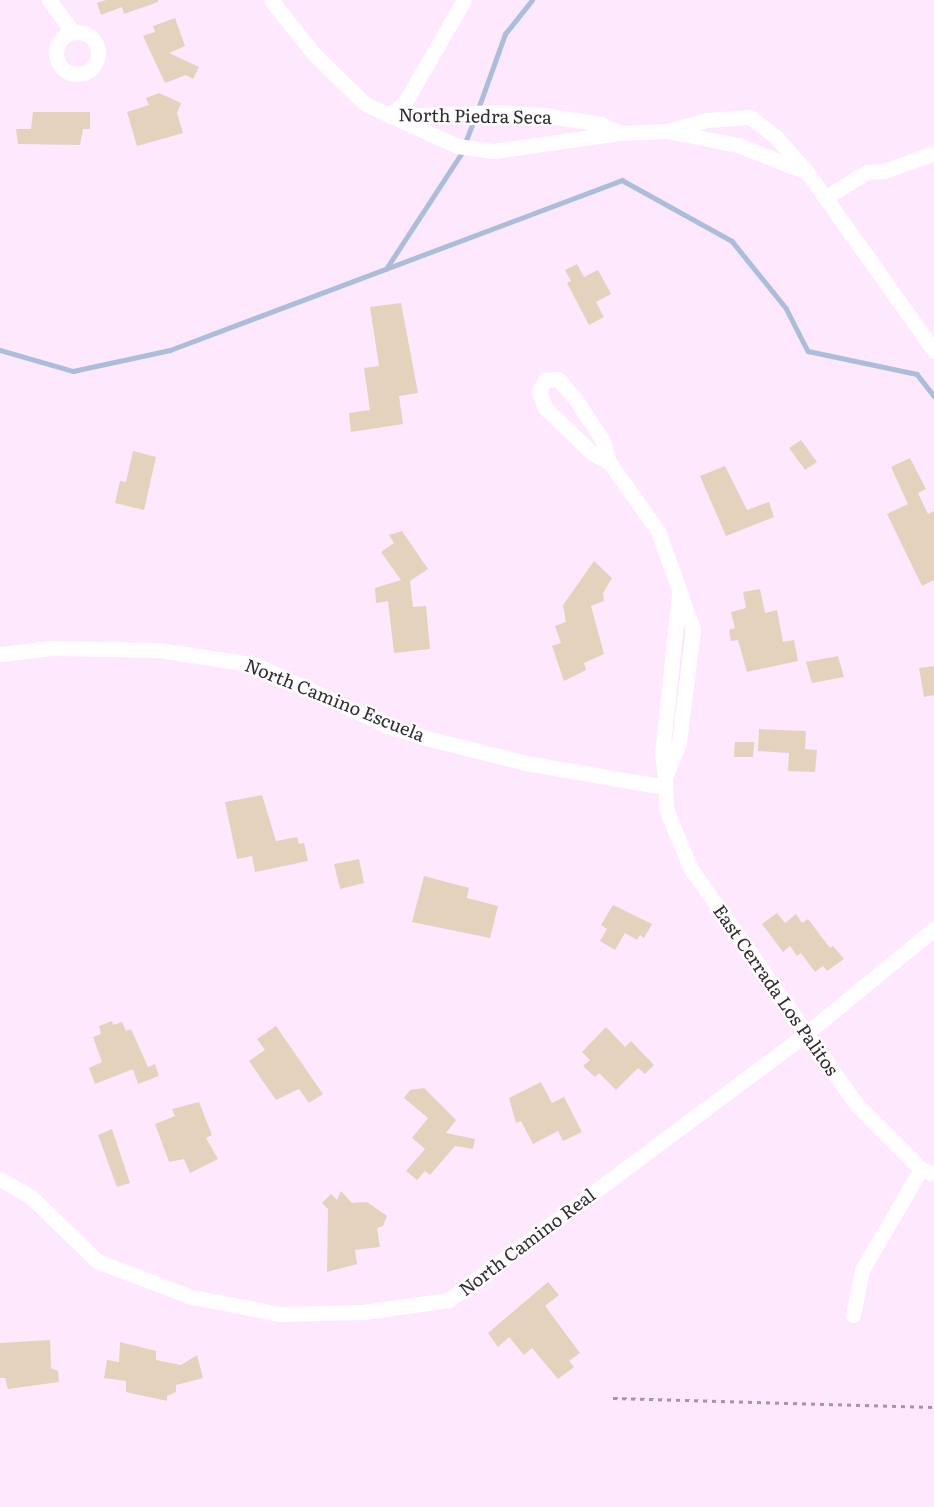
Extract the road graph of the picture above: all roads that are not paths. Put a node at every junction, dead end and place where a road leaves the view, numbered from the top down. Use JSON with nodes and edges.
{"nodes":[{"id":1,"x":49,"y":0,"type":"edge"},
{"id":2,"x":271,"y":0,"type":"edge"},
{"id":3,"x":464,"y":0,"type":"edge"},
{"id":4,"x":73,"y":32,"type":"dead end"},
{"id":5,"x":390,"y":116,"type":"junction"},
{"id":6,"x":667,"y":131,"type":"junction"},
{"id":7,"x":619,"y":133,"type":"junction"},
{"id":8,"x":934,"y":153,"type":"edge"},
{"id":9,"x":807,"y":172,"type":"junction"},
{"id":10,"x":828,"y":196,"type":"junction"},
{"id":11,"x":934,"y":351,"type":"edge"},
{"id":12,"x":609,"y":462,"type":"junction"},
{"id":13,"x":0,"y":654,"type":"edge"},
{"id":14,"x":665,"y":782,"type":"junction"},
{"id":15,"x":934,"y":929,"type":"edge"},
{"id":16,"x":808,"y":1032,"type":"junction"},
{"id":17,"x":928,"y":1171,"type":"edge"},
{"id":18,"x":0,"y":1179,"type":"edge"},
{"id":19,"x":853,"y":1315,"type":"dead end"}],
"edges":[{"from":1,"to":4,"type":"street"},
{"from":2,"to":5,"type":"street"},
{"from":3,"to":5,"type":"street","name":"North Piedra Seca"},
{"from":5,"to":7,"type":"street","name":"North Piedra Seca"},
{"from":5,"to":7,"type":"street"},
{"from":6,"to":7,"type":"street"},
{"from":6,"to":9,"type":"street"},
{"from":6,"to":9,"type":"street"},
{"from":8,"to":10,"type":"street"},
{"from":9,"to":10,"type":"street"},
{"from":10,"to":11,"type":"street"},
{"from":12,"to":12,"type":"street","name":"East Cerrada Los Palitos"},
{"from":12,"to":14,"type":"street","name":"East Cerrada Los Palitos"},
{"from":13,"to":14,"type":"street","name":"North Camino Escuela"},
{"from":14,"to":16,"type":"street","name":"East Cerrada Los Palitos"},
{"from":15,"to":16,"type":"street","name":"North Camino Real"},
{"from":16,"to":17,"type":"street","name":"East Cerrada Los Palitos"},
{"from":16,"to":18,"type":"street","name":"North Camino Real"},
{"from":17,"to":19,"type":"street"}]}
